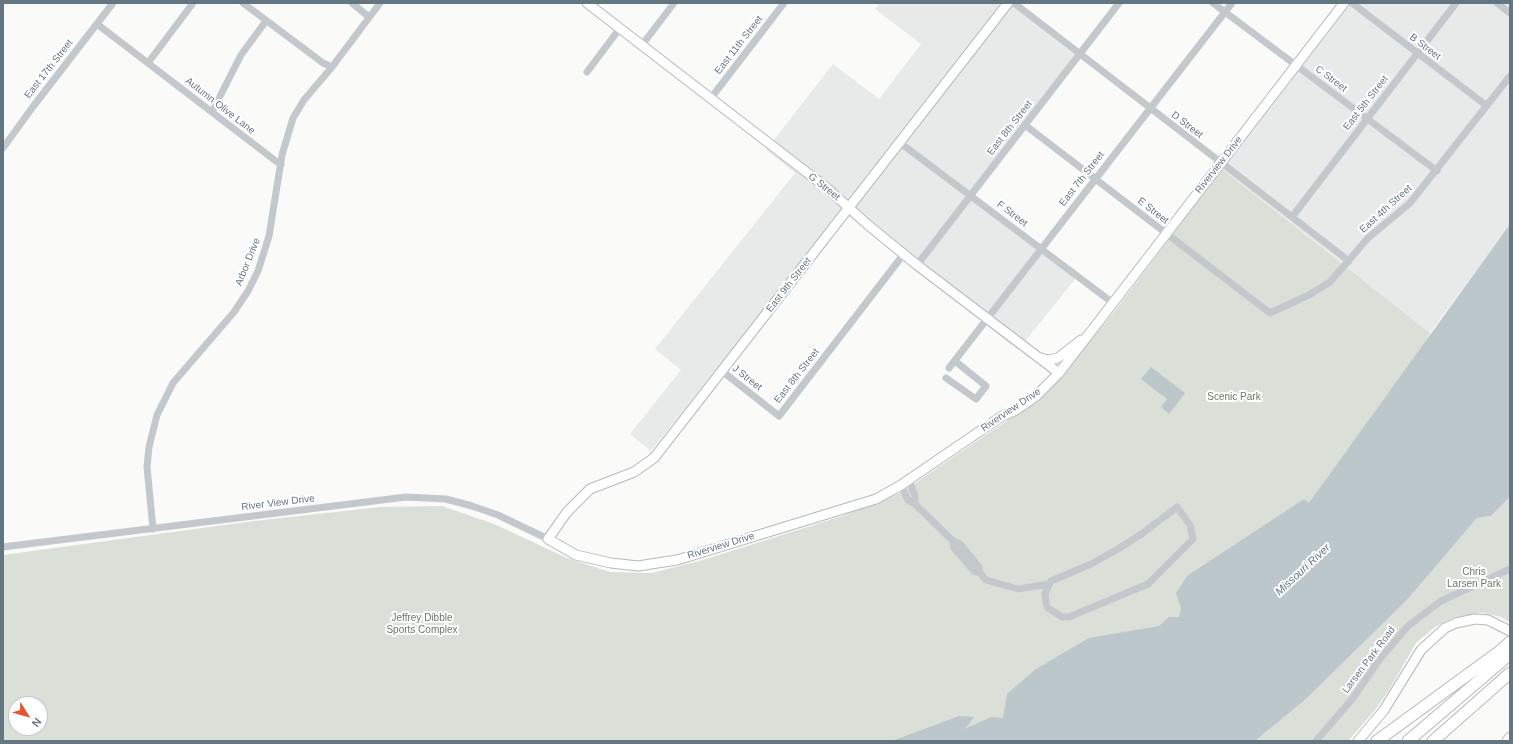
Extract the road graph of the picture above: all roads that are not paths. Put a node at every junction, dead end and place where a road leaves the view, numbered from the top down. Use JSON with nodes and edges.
{"nodes":[{"id":1,"x":113,"y":3,"type":"edge"},
{"id":2,"x":193,"y":3,"type":"edge"},
{"id":3,"x":243,"y":3,"type":"edge"},
{"id":4,"x":352,"y":3,"type":"edge"},
{"id":5,"x":380,"y":3,"type":"edge"},
{"id":6,"x":587,"y":3,"type":"edge"},
{"id":7,"x":674,"y":3,"type":"edge"},
{"id":8,"x":784,"y":3,"type":"edge"},
{"id":9,"x":1008,"y":3,"type":"edge"},
{"id":10,"x":1014,"y":3,"type":"edge"},
{"id":11,"x":1120,"y":3,"type":"edge"},
{"id":12,"x":1213,"y":3,"type":"edge"},
{"id":13,"x":1232,"y":3,"type":"edge"},
{"id":14,"x":1344,"y":3,"type":"edge"},
{"id":15,"x":1352,"y":3,"type":"edge"},
{"id":16,"x":1456,"y":3,"type":"edge"},
{"id":17,"x":1497,"y":3,"type":"edge"},
{"id":18,"x":1225,"y":12,"type":"junction"},
{"id":19,"x":1510,"y":13,"type":"edge"},
{"id":20,"x":370,"y":17,"type":"junction"},
{"id":21,"x":266,"y":21,"type":"junction"},
{"id":22,"x":97,"y":24,"type":"junction"},
{"id":23,"x":620,"y":28,"type":"junction"},
{"id":24,"x":642,"y":46,"type":"junction"},
{"id":25,"x":1417,"y":53,"type":"junction"},
{"id":26,"x":1079,"y":54,"type":"junction"},
{"id":27,"x":148,"y":63,"type":"junction"},
{"id":28,"x":1296,"y":64,"type":"junction"},
{"id":29,"x":332,"y":67,"type":"junction"},
{"id":30,"x":587,"y":72,"type":"dead end"},
{"id":31,"x":1510,"y":76,"type":"edge"},
{"id":32,"x":711,"y":98,"type":"junction"},
{"id":33,"x":1487,"y":106,"type":"junction"},
{"id":34,"x":1149,"y":108,"type":"junction"},
{"id":35,"x":212,"y":112,"type":"junction"},
{"id":36,"x":1367,"y":118,"type":"junction"},
{"id":37,"x":1025,"y":125,"type":"junction"},
{"id":38,"x":899,"y":142,"type":"junction"},
{"id":39,"x":3,"y":148,"type":"edge"},
{"id":40,"x":1221,"y":163,"type":"junction"},
{"id":41,"x":280,"y":164,"type":"junction"},
{"id":42,"x":1437,"y":171,"type":"junction"},
{"id":43,"x":1096,"y":178,"type":"junction"},
{"id":44,"x":970,"y":195,"type":"junction"},
{"id":45,"x":848,"y":208,"type":"junction"},
{"id":46,"x":1292,"y":217,"type":"junction"},
{"id":47,"x":1166,"y":234,"type":"junction"},
{"id":48,"x":1041,"y":248,"type":"junction"},
{"id":49,"x":903,"y":255,"type":"junction"},
{"id":50,"x":1349,"y":261,"type":"junction"},
{"id":51,"x":917,"y":265,"type":"junction"},
{"id":52,"x":1113,"y":303,"type":"junction"},
{"id":53,"x":1270,"y":313,"type":"joint"},
{"id":54,"x":988,"y":319,"type":"junction"},
{"id":55,"x":1087,"y":336,"type":"junction"},
{"id":56,"x":1038,"y":357,"type":"junction"},
{"id":57,"x":955,"y":361,"type":"junction"},
{"id":58,"x":949,"y":368,"type":"dead end"},
{"id":59,"x":722,"y":371,"type":"junction"},
{"id":60,"x":1059,"y":373,"type":"junction"},
{"id":61,"x":946,"y":378,"type":"dead end"},
{"id":62,"x":779,"y":416,"type":"joint"},
{"id":63,"x":905,"y":483,"type":"junction"},
{"id":64,"x":152,"y":529,"type":"junction"},
{"id":65,"x":548,"y":539,"type":"junction"},
{"id":66,"x":3,"y":547,"type":"edge"},
{"id":67,"x":1510,"y":569,"type":"edge"},
{"id":68,"x":1049,"y":584,"type":"junction"},
{"id":69,"x":1510,"y":631,"type":"edge"},
{"id":70,"x":1510,"y":642,"type":"edge"},
{"id":71,"x":1506,"y":654,"type":"edge"},
{"id":72,"x":1510,"y":674,"type":"edge"},
{"id":73,"x":1510,"y":737,"type":"edge"},
{"id":74,"x":1316,"y":741,"type":"edge"},
{"id":75,"x":1358,"y":741,"type":"edge"},
{"id":76,"x":1377,"y":741,"type":"edge"},
{"id":77,"x":1408,"y":741,"type":"edge"},
{"id":78,"x":1434,"y":741,"type":"edge"},
{"id":79,"x":1507,"y":741,"type":"edge"}],
"edges":[{"from":1,"to":22,"type":"street","name":"East 17th Street"},
{"from":2,"to":27,"type":"street"},
{"from":3,"to":21,"type":"street"},
{"from":4,"to":20,"type":"street"},
{"from":5,"to":20,"type":"street","name":"Arbor Drive"},
{"from":6,"to":23,"type":"main road","name":"G Street"},
{"from":7,"to":24,"type":"street"},
{"from":8,"to":32,"type":"street","name":"East 11th Street"},
{"from":9,"to":38,"type":"main road","name":"East 9th Street"},
{"from":10,"to":26,"type":"street","name":"D Street"},
{"from":11,"to":26,"type":"street","name":"East 8th Street"},
{"from":12,"to":18,"type":"street","name":"C Street"},
{"from":13,"to":18,"type":"street","name":"East 7th Street"},
{"from":14,"to":28,"type":"main road","name":"Riverview Drive"},
{"from":15,"to":25,"type":"street","name":"B Street"},
{"from":16,"to":25,"type":"street","name":"East 5th Street"},
{"from":17,"to":19,"type":"street"},
{"from":18,"to":28,"type":"street","name":"C Street"},
{"from":18,"to":34,"type":"street","name":"East 7th Street"},
{"from":20,"to":29,"type":"street","name":"Arbor Drive"},
{"from":21,"to":29,"type":"street"},
{"from":21,"to":35,"type":"street"},
{"from":22,"to":27,"type":"street","name":"Autumn Olive Lane"},
{"from":22,"to":39,"type":"street","name":"East 17th Street"},
{"from":23,"to":24,"type":"main road","name":"G Street"},
{"from":23,"to":30,"type":"street"},
{"from":24,"to":32,"type":"main road","name":"G Street"},
{"from":25,"to":33,"type":"street","name":"B Street"},
{"from":25,"to":36,"type":"street","name":"East 5th Street"},
{"from":26,"to":34,"type":"street","name":"D Street"},
{"from":26,"to":37,"type":"street","name":"East 8th Street"},
{"from":27,"to":35,"type":"street","name":"Autumn Olive Lane"},
{"from":28,"to":36,"type":"street","name":"C Street"},
{"from":28,"to":40,"type":"main road","name":"Riverview Drive"},
{"from":29,"to":41,"type":"street","name":"Arbor Drive"},
{"from":31,"to":33,"type":"street","name":"East 4th Street"},
{"from":32,"to":45,"type":"main road","name":"G Street"},
{"from":33,"to":42,"type":"street","name":"East 4th Street"},
{"from":34,"to":40,"type":"street","name":"D Street"},
{"from":34,"to":43,"type":"street","name":"East 7th Street"},
{"from":35,"to":41,"type":"street","name":"Autumn Olive Lane"},
{"from":36,"to":42,"type":"street","name":"C Street"},
{"from":36,"to":46,"type":"street","name":"East 5th Street"},
{"from":37,"to":43,"type":"street","name":"E Street"},
{"from":37,"to":44,"type":"street","name":"East 8th Street"},
{"from":38,"to":44,"type":"street","name":"F Street"},
{"from":38,"to":45,"type":"main road","name":"East 9th Street"},
{"from":40,"to":46,"type":"street","name":"D Street"},
{"from":40,"to":47,"type":"main road","name":"Riverview Drive"},
{"from":41,"to":64,"type":"street","name":"Arbor Drive"},
{"from":42,"to":50,"type":"street","name":"East 4th Street"},
{"from":43,"to":47,"type":"street","name":"E Street"},
{"from":43,"to":48,"type":"street","name":"East 7th Street"},
{"from":44,"to":48,"type":"street","name":"F Street"},
{"from":44,"to":51,"type":"street","name":"East 8th Street"},
{"from":45,"to":49,"type":"main road","name":"G Street"},
{"from":45,"to":59,"type":"main road","name":"East 9th Street"},
{"from":46,"to":50,"type":"street","name":"D Street"},
{"from":47,"to":52,"type":"main road","name":"Riverview Drive"},
{"from":47,"to":53,"type":"street","name":"E Street"},
{"from":48,"to":52,"type":"street","name":"F Street"},
{"from":48,"to":54,"type":"street","name":"East 7th Street"},
{"from":49,"to":51,"type":"main road","name":"G Street"},
{"from":49,"to":62,"type":"street","name":"East 8th Street"},
{"from":50,"to":53,"type":"street","name":"East 4th Street"},
{"from":51,"to":54,"type":"main road","name":"G Street"},
{"from":52,"to":55,"type":"main road","name":"Riverview Drive"},
{"from":54,"to":56,"type":"main road","name":"G Street"},
{"from":54,"to":57,"type":"street","name":"East 7th Street"},
{"from":55,"to":56,"type":"main road"},
{"from":55,"to":60,"type":"main road","name":"Riverview Drive"},
{"from":56,"to":60,"type":"main road","name":"G Street"},
{"from":57,"to":58,"type":"street","name":"East 7th Street"},
{"from":57,"to":61,"type":"street"},
{"from":59,"to":62,"type":"street","name":"J Street"},
{"from":59,"to":65,"type":"main road","name":"East 9th Street"},
{"from":60,"to":63,"type":"main road","name":"Riverview Drive"},
{"from":63,"to":65,"type":"main road","name":"Riverview Drive"},
{"from":63,"to":68,"type":"street"},
{"from":64,"to":65,"type":"street","name":"River View Drive"},
{"from":64,"to":66,"type":"street","name":"River View Drive"},
{"from":67,"to":74,"type":"street","name":"Larsen Park Road"},
{"from":68,"to":68,"type":"street"},
{"from":69,"to":75,"type":"main road"},
{"from":70,"to":71,"type":"highway"},
{"from":71,"to":76,"type":"highway"},
{"from":71,"to":77,"type":"highway"},
{"from":72,"to":78,"type":"highway"},
{"from":73,"to":79,"type":"main road"}]}
